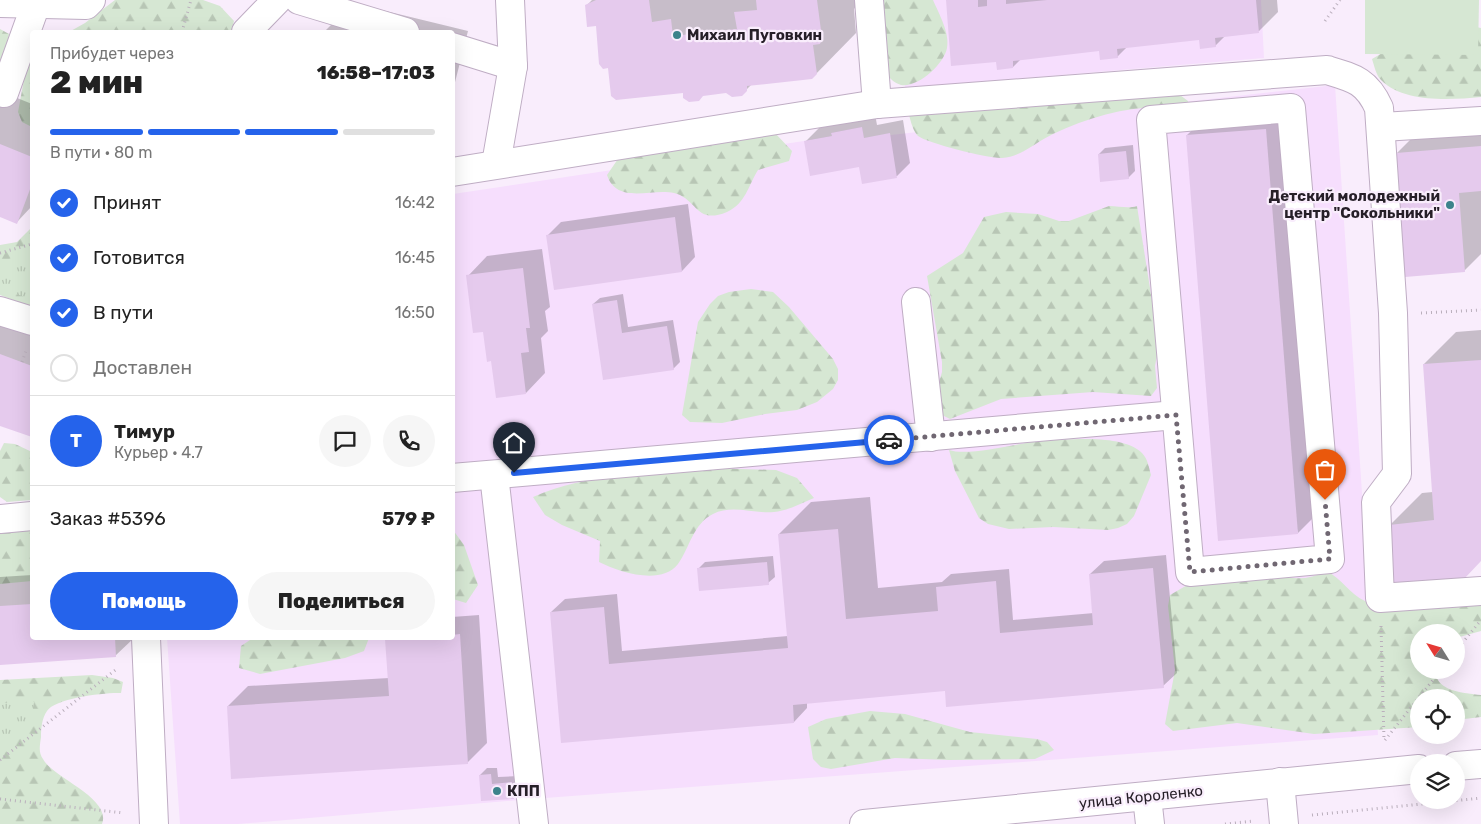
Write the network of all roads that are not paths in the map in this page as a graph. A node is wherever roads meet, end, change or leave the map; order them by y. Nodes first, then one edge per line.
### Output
1 (91, 0) edge
2 (277, 0) edge
3 (299, 0) edge
4 (510, 0) edge
5 (869, 0) edge
6 (0, 3) edge
7 (36, 4) junction
8 (248, 30) edge
9 (398, 30) edge
10 (455, 48) edge
11 (513, 66) junction
12 (4, 93) dead end
13 (877, 104) junction
14 (1481, 121) edge
15 (1382, 127) junction
16 (496, 164) junction
17 (455, 171) edge
18 (916, 302) dead end
19 (0, 311) edge
20 (30, 320) edge
21 (1176, 415) junction
22 (931, 436) junction
23 (494, 475) junction
24 (455, 478) edge
25 (30, 516) edge
26 (0, 519) edge
27 (1481, 591) edge
28 (146, 641) edge
29 (1481, 764) edge
30 (1465, 765) edge
31 (1410, 770) edge
32 (1280, 782) junction
33 (1146, 797) junction
34 (153, 820) edge
35 (1283, 821) edge
36 (534, 824) edge
37 (864, 824) edge
38 (1150, 824) edge

1 - 7 street
2 - 8 street
3 - 9 street
4 - 11 street
5 - 13 street
6 - 7 street
7 - 12 street
10 - 11 street
11 - 16 street
13 - 15 street
13 - 16 street
14 - 15 street
15 - 27 street
16 - 17 street
18 - 22 street
19 - 20 street
21 - 21 street
21 - 22 street
22 - 23 street
23 - 24 street
23 - 36 street
25 - 26 street
28 - 34 street
29 - 30 street
31 - 32 street, улица Короленко
32 - 33 street, улица Короленко
32 - 35 street
33 - 37 street, улица Короленко
33 - 38 street

